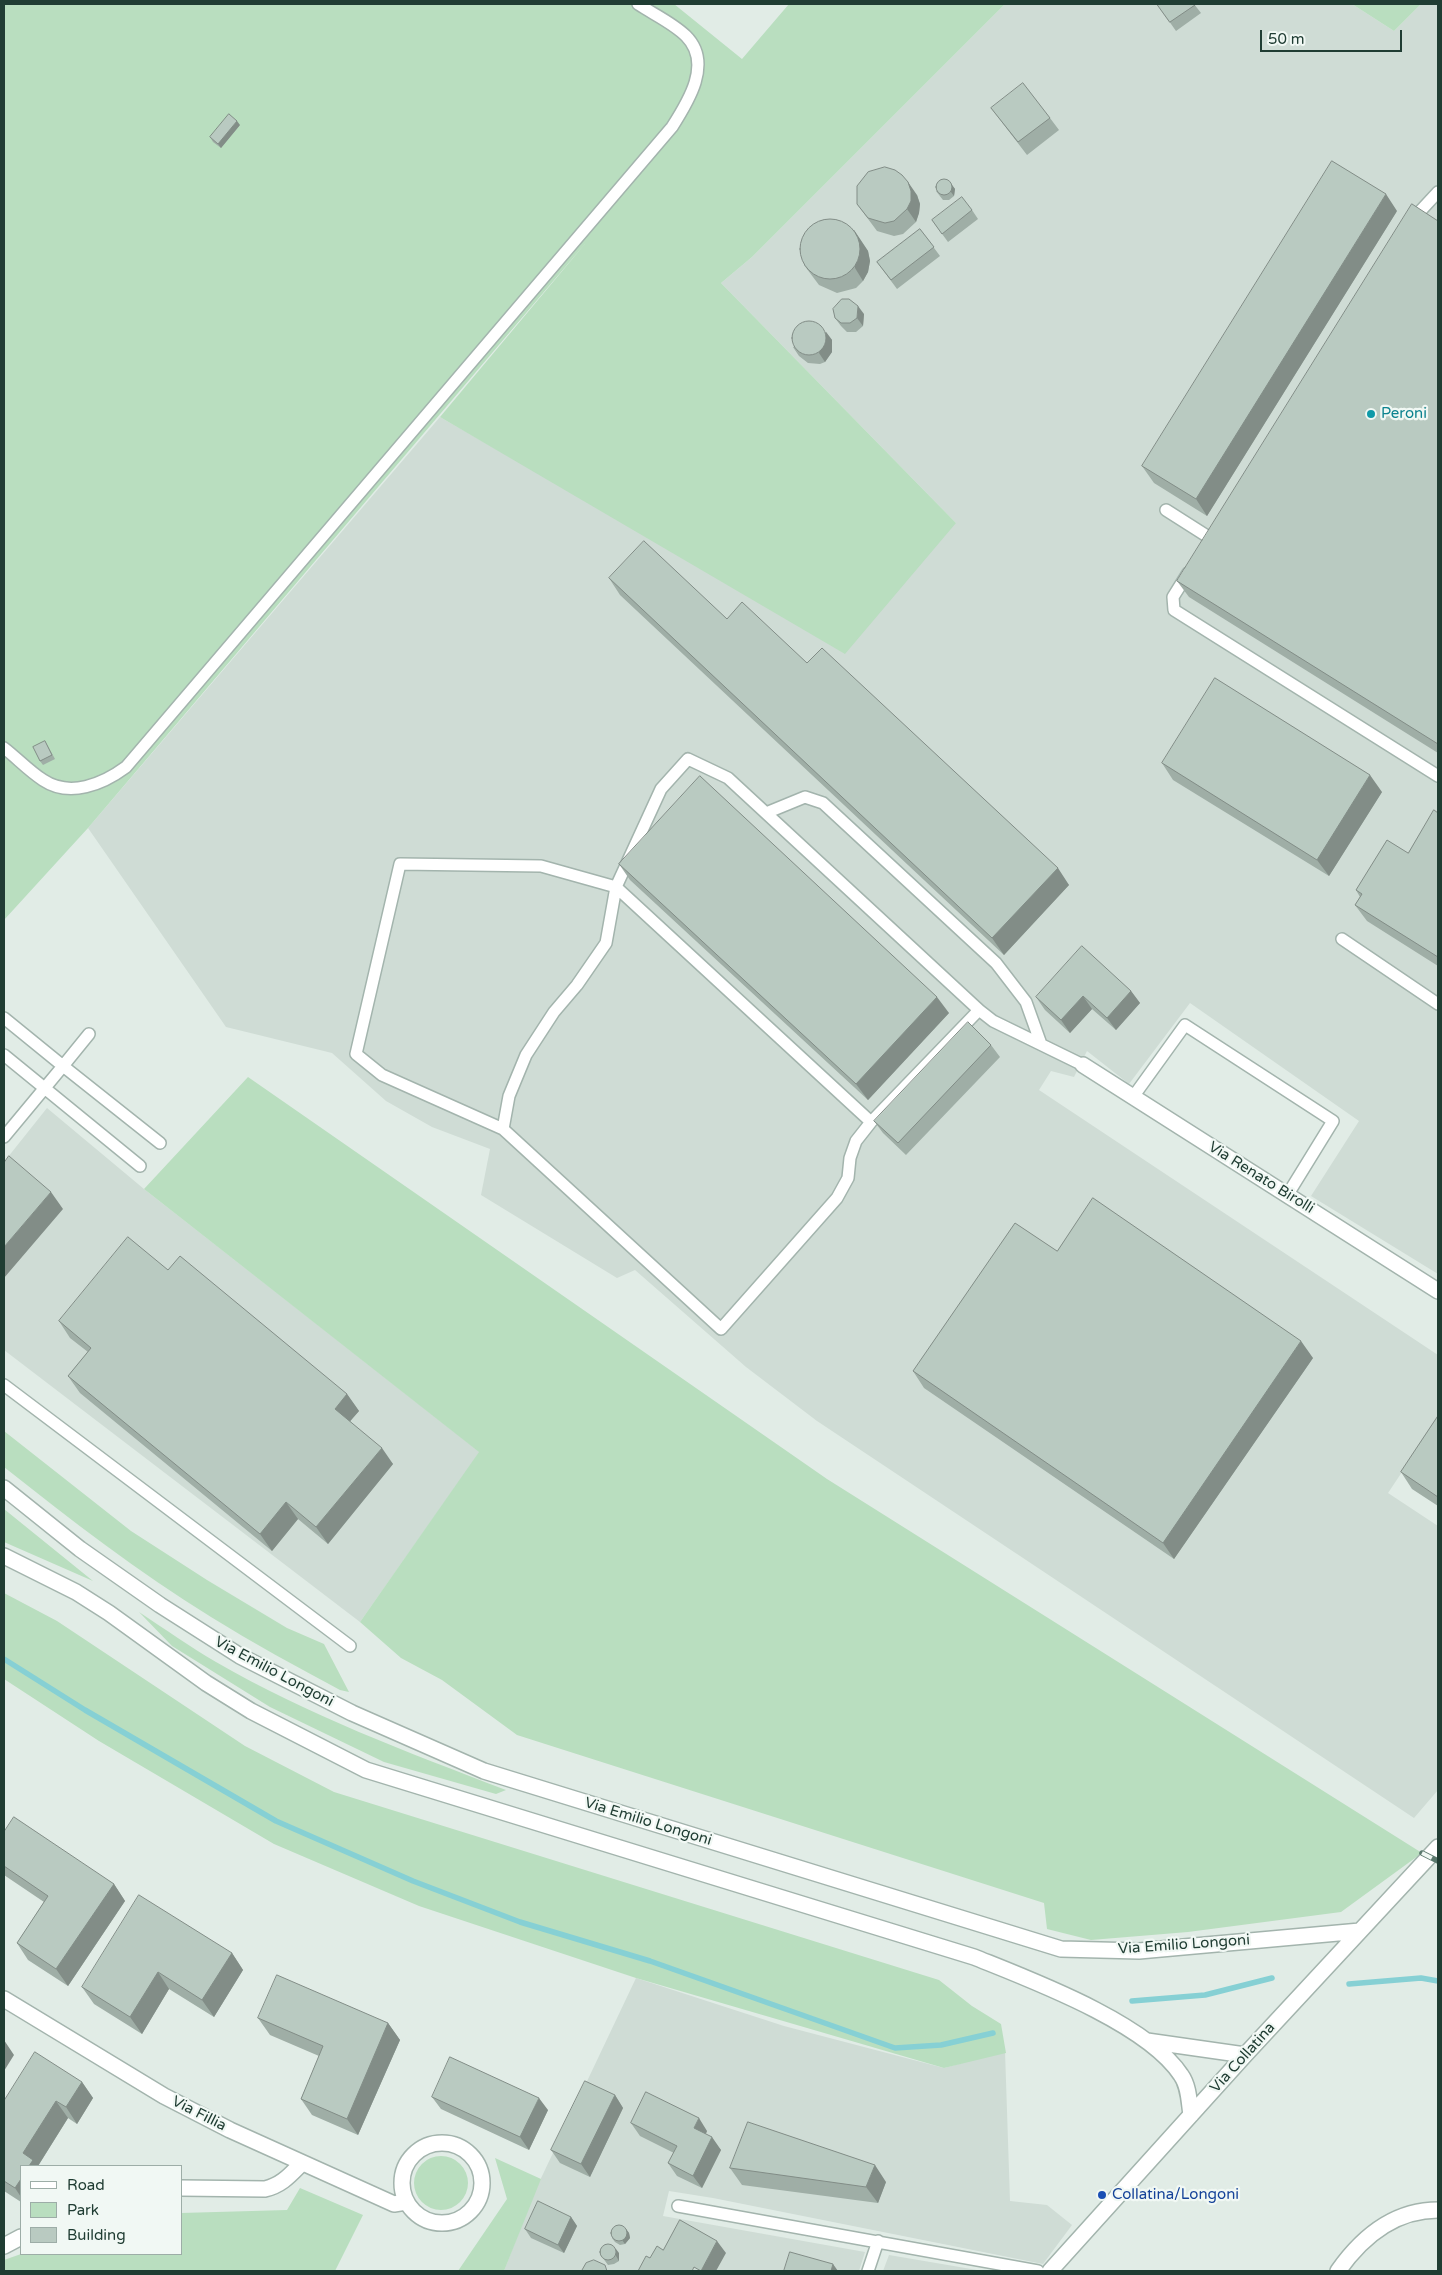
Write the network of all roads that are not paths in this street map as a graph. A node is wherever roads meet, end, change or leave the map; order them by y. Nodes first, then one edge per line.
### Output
1 (638, 4) edge
2 (1438, 192) edge
3 (1406, 227) edge
4 (1166, 510) dead end
5 (1210, 538) edge
6 (1194, 564) edge
7 (4, 748) edge
8 (1438, 776) edge
9 (766, 813) junction
10 (616, 887) junction
11 (1342, 939) dead end
12 (1438, 1004) edge
13 (980, 1010) junction
14 (4, 1018) edge
15 (89, 1034) dead end
16 (1041, 1044) junction
17 (4, 1056) edge
18 (1083, 1065) joint
19 (63, 1066) junction
20 (45, 1088) junction
21 (1133, 1097) junction
22 (871, 1122) junction
23 (503, 1128) junction
24 (4, 1137) edge
25 (160, 1142) dead end
26 (140, 1166) dead end
27 (1288, 1194) junction
28 (1438, 1291) edge
29 (4, 1385) edge
30 (4, 1488) edge
31 (4, 1556) edge
32 (350, 1646) dead end
33 (1438, 1847) edge
34 (1360, 1931) junction
35 (4, 1999) edge
36 (1147, 2041) junction
37 (1245, 2055) junction
38 (1191, 2115) junction
39 (302, 2162) junction
40 (182, 2188) edge
41 (406, 2202) junction
42 (678, 2206) dead end
43 (1438, 2210) edge
44 (20, 2238) edge
45 (878, 2241) junction
46 (4, 2246) edge
47 (868, 2271) edge
48 (1038, 2271) edge
49 (1050, 2271) edge
50 (1338, 2271) edge

1 - 7 lane
2 - 3 lane
4 - 5 lane
6 - 8 lane
9 - 10 lane
9 - 13 lane
9 - 16 lane
10 - 22 lane
10 - 23 lane
10 - 23 lane
11 - 12 lane
13 - 16 lane
13 - 22 lane
14 - 19 lane
15 - 19 lane
16 - 18 lane
17 - 20 lane
18 - 21 street, Via Renato Birolli
19 - 20 lane
19 - 25 lane
20 - 24 lane
20 - 26 lane
21 - 27 street, Via Renato Birolli
21 - 27 lane
22 - 23 lane
27 - 28 street, Via Renato Birolli
29 - 32 lane
30 - 34 street, Via Emilio Longoni
31 - 36 street
33 - 34 street, Via Collatina
34 - 37 street, Via Collatina
35 - 39 street, Via Fillia
36 - 37 street
36 - 38 street
37 - 38 street, Via Collatina
38 - 49 street, Via Collatina
39 - 40 street
39 - 41 street, Via Fillia
41 - 41 street
42 - 45 lane
43 - 50 street
44 - 46 street
45 - 47 lane
45 - 48 lane

